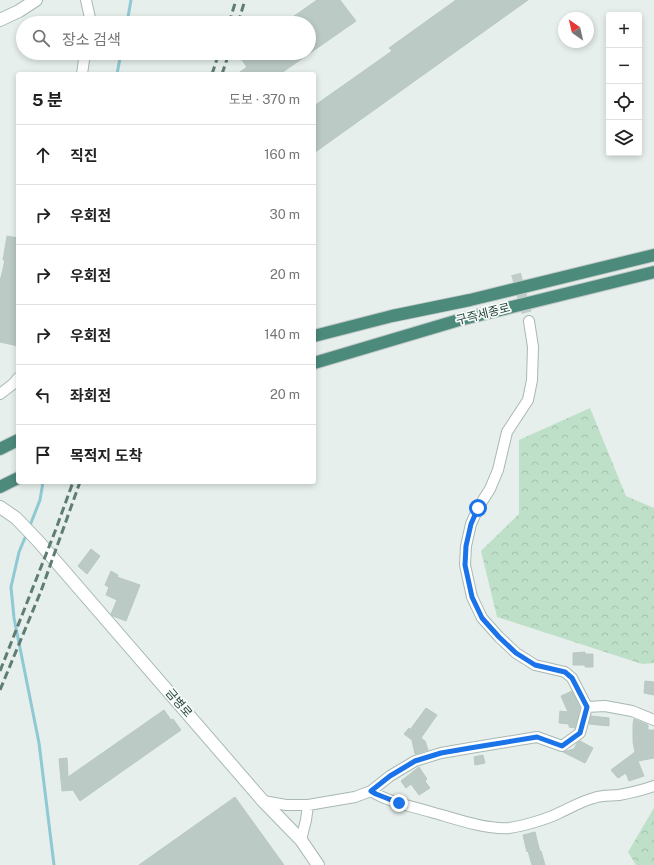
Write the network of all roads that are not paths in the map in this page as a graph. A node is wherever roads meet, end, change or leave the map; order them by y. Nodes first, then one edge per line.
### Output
1 (27, 0) edge
2 (36, 0) edge
3 (86, 0) edge
4 (0, 12) edge
5 (90, 16) edge
6 (0, 20) edge
7 (84, 60) edge
8 (82, 72) edge
9 (654, 255) edge
10 (654, 272) edge
11 (529, 321) tunnel mouth
12 (316, 335) edge
13 (316, 362) edge
14 (16, 380) edge
15 (0, 394) edge
16 (16, 441) edge
17 (0, 449) edge
18 (16, 479) edge
19 (0, 487) edge
20 (0, 506) edge
21 (587, 707) junction
22 (654, 720) edge
23 (654, 786) edge
24 (371, 791) junction
25 (263, 801) junction
26 (308, 805) junction
27 (301, 840) junction
28 (318, 865) edge

1 - 4 street
2 - 6 street
3 - 5 street
7 - 8 street
9 - 12 highway, 구즉세종로
10 - 13 highway, 구즉세종로
11 - 21 street
14 - 15 street
16 - 17 highway
18 - 19 highway
20 - 25 street, 금병로
21 - 22 street
21 - 24 street
23 - 24 street
24 - 26 street
25 - 26 street
25 - 27 street, 금병로
26 - 27 street
27 - 28 street, 금병로

